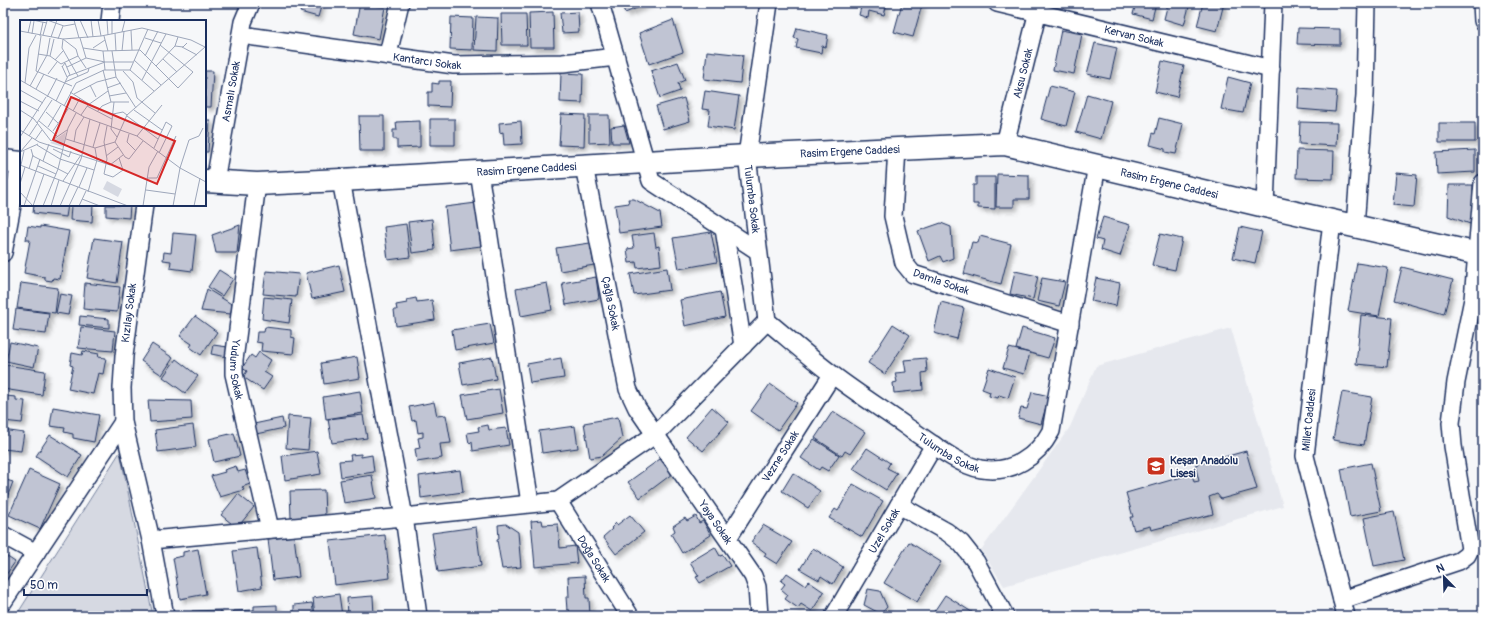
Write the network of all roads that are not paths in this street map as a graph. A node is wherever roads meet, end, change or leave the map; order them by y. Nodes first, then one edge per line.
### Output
1 (112, 3) edge
2 (251, 3) edge
3 (400, 3) edge
4 (600, 3) edge
5 (769, 3) edge
6 (997, 3) edge
7 (1273, 3) edge
8 (1367, 3) edge
9 (1482, 3) edge
10 (1039, 8) edge
11 (110, 20) edge
12 (1483, 21) edge
13 (241, 35) junction
14 (388, 54) junction
15 (616, 57) junction
16 (1271, 69) junction
17 (1005, 144) junction
18 (897, 148) junction
19 (747, 156) junction
20 (15, 162) edge
21 (645, 162) junction
22 (1097, 165) junction
23 (584, 166) junction
24 (479, 172) junction
25 (341, 180) junction
26 (210, 181) edge
27 (1483, 183) edge
28 (257, 184) junction
29 (144, 206) edge
30 (1265, 206) junction
31 (1332, 221) junction
32 (1356, 226) junction
33 (724, 229) junction
34 (758, 251) junction
35 (3, 253) edge
36 (1480, 254) edge
37 (767, 321) junction
38 (1070, 324) junction
39 (742, 346) junction
40 (832, 375) junction
41 (123, 422) junction
42 (656, 434) junction
43 (934, 445) junction
44 (558, 501) junction
45 (530, 503) junction
46 (899, 504) junction
47 (404, 517) junction
48 (270, 529) junction
49 (3, 535) edge
50 (728, 538) junction
51 (151, 540) junction
52 (36, 554) junction
53 (3, 602) edge
54 (1344, 608) edge
55 (164, 616) edge
56 (418, 616) edge
57 (630, 616) edge
58 (759, 616) edge
59 (834, 616) edge
60 (1004, 616) edge

1 - 11 street
2 - 13 street, Asmalı Sokak
3 - 14 street
4 - 15 street
5 - 19 street, Tulumba Sokak
6 - 10 street, Kervan Sokak
7 - 16 street
8 - 32 street
9 - 12 street
10 - 16 street, Kervan Sokak
10 - 17 street, Aksu Sokak
13 - 14 street, Kantarcı Sokak
13 - 26 street, Asmalı Sokak
14 - 15 street, Kantarcı Sokak
15 - 21 street
16 - 30 street
17 - 18 main road, Rasim Ergene Caddesi
17 - 22 main road, Rasim Ergene Caddesi
18 - 19 main road, Rasim Ergene Caddesi
18 - 38 street, Damla Sokak
19 - 21 main road, Rasim Ergene Caddesi
19 - 34 street, Tulumba Sokak
20 - 35 street
21 - 23 main road, Rasim Ergene Caddesi
21 - 33 street
22 - 30 main road, Rasim Ergene Caddesi
22 - 38 street, Tulumba Sokak
23 - 24 main road, Rasim Ergene Caddesi
23 - 42 street, Çağla Sokak
24 - 25 main road, Rasim Ergene Caddesi
24 - 45 street
25 - 28 main road, Rasim Ergene Caddesi
25 - 47 street
26 - 28 main road, Rasim Ergene Caddesi
27 - 36 street
28 - 48 street, Yudum Sokak
29 - 41 street, Kızılay Sokak
30 - 31 main road, Rasim Ergene Caddesi
31 - 32 main road, Rasim Ergene Caddesi
31 - 54 street, Millet Caddesi
32 - 36 main road, Rasim Ergene Caddesi
33 - 34 street
33 - 39 street
34 - 37 street, Tulumba Sokak
36 - 54 street
37 - 39 street
37 - 40 street, Tulumba Sokak
38 - 43 street, Tulumba Sokak
39 - 42 street
40 - 43 street, Tulumba Sokak
40 - 50 street, Vezne Sokak
41 - 51 street, Kızılay Sokak
41 - 52 street
42 - 44 street
42 - 50 street, Yaya Sokak
43 - 46 street, Uzel Sokak
44 - 45 street
44 - 57 street, Doğa Sokak
45 - 47 street
46 - 59 street, Uzel Sokak
46 - 60 street
47 - 48 street
47 - 56 street
48 - 51 street
49 - 52 street
50 - 58 street, Yaya Sokak
51 - 55 street, Kızılay Sokak
52 - 53 street

